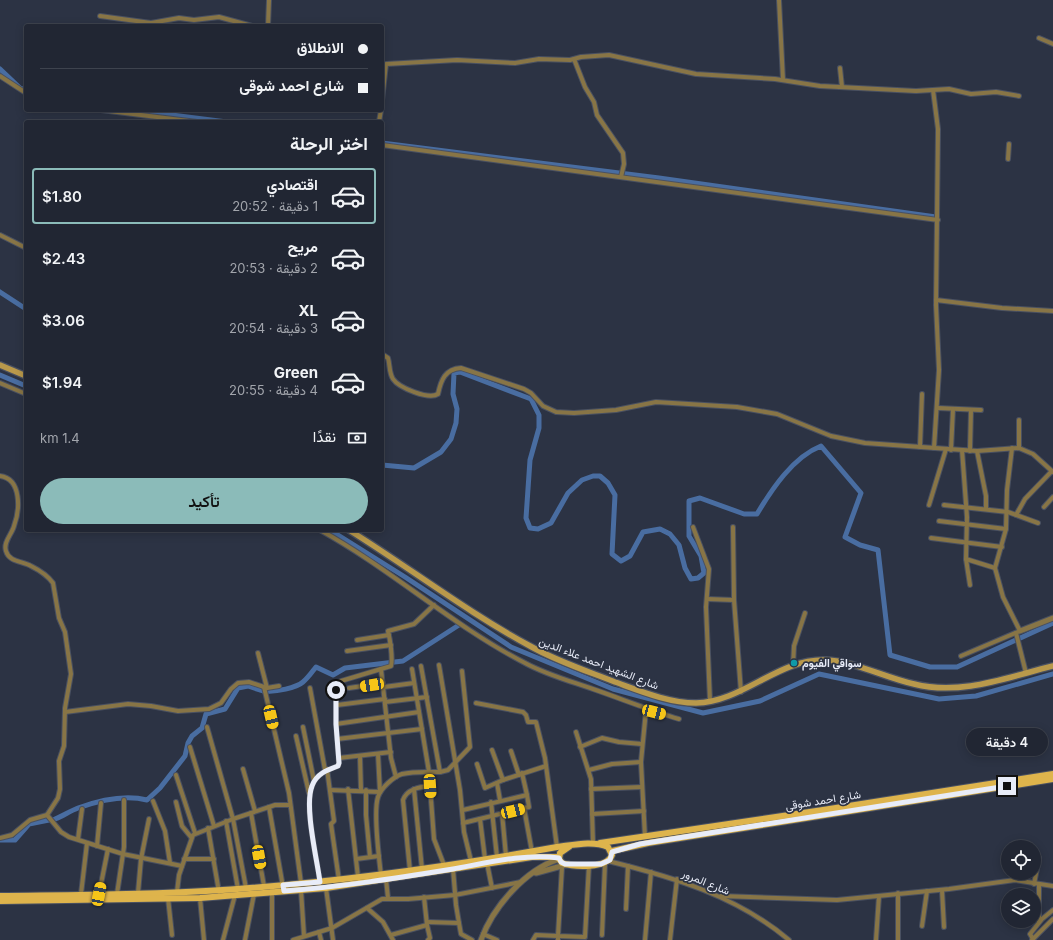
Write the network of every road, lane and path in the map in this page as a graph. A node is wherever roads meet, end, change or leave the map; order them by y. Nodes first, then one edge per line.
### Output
1 (269, 0) edge
2 (779, 0) edge
3 (100, 16) dead end
4 (245, 24) edge
5 (268, 24) edge
6 (1039, 38) dead end
7 (1053, 44) edge
8 (574, 59) junction
9 (384, 64) edge
10 (840, 68) dead end
11 (0, 76) edge
12 (783, 80) junction
13 (842, 87) junction
14 (933, 90) junction
15 (24, 92) edge
16 (1019, 96) dead end
17 (117, 112) edge
18 (181, 120) edge
19 (1009, 144) dead end
20 (384, 145) edge
21 (1008, 159) dead end
22 (621, 176) junction
23 (938, 220) junction
24 (0, 235) edge
25 (24, 247) edge
26 (936, 300) junction
27 (1053, 311) edge
28 (384, 355) edge
29 (0, 365) edge
30 (24, 375) edge
31 (0, 383) edge
32 (24, 393) edge
33 (922, 394) dead end
34 (938, 408) junction
35 (952, 409) junction
36 (971, 410) junction
37 (981, 410) dead end
38 (1019, 420) dead end
39 (920, 447) junction
40 (934, 448) junction
41 (1012, 448) junction
42 (1019, 448) junction
43 (946, 449) junction
44 (952, 450) junction
45 (962, 450) junction
46 (970, 451) junction
47 (977, 451) junction
48 (1052, 472) edge
49 (0, 476) edge
50 (1053, 497) edge
51 (929, 505) dead end
52 (944, 506) dead end
53 (966, 507) junction
54 (1044, 507) dead end
55 (986, 509) junction
56 (1008, 512) junction
57 (1016, 515) junction
58 (939, 522) dead end
59 (1038, 523) dead end
60 (966, 524) junction
61 (693, 527) dead end
62 (733, 528) dead end
63 (1006, 529) junction
64 (323, 532) edge
65 (352, 532) edge
66 (931, 538) dead end
67 (966, 542) junction
68 (1002, 547) junction
69 (966, 559) junction
70 (995, 568) junction
71 (970, 585) dead end
72 (707, 599) junction
73 (734, 600) junction
74 (434, 605) junction
75 (805, 613) dead end
76 (1053, 618) edge
77 (1018, 633) junction
78 (389, 635) junction
79 (357, 640) dead end
80 (391, 645) junction
81 (347, 651) dead end
82 (258, 653) dead end
83 (961, 656) dead end
84 (439, 665) dead end
85 (421, 666) dead end
86 (793, 666) junction
87 (1053, 666) edge
88 (381, 669) junction
89 (412, 669) dead end
90 (462, 671) dead end
91 (1026, 673) junction
92 (414, 683) junction
93 (383, 685) junction
94 (279, 686) dead end
95 (266, 688) junction
96 (310, 688) dead end
97 (349, 688) dead end
98 (741, 692) junction
99 (427, 697) junction
100 (417, 698) junction
101 (385, 700) junction
102 (710, 701) junction
103 (476, 703) dead end
104 (337, 705) junction
105 (646, 710) junction
106 (65, 712) junction
107 (419, 712) junction
108 (387, 717) junction
109 (679, 719) dead end
110 (336, 724) junction
111 (208, 727) dead end
112 (303, 727) dead end
113 (422, 729) junction
114 (576, 732) dead end
115 (389, 733) junction
116 (296, 736) dead end
117 (337, 739) junction
118 (642, 744) junction
119 (190, 747) dead end
120 (580, 747) junction
121 (492, 750) dead end
122 (511, 751) dead end
123 (391, 752) junction
124 (378, 754) junction
125 (360, 756) junction
126 (339, 758) junction
127 (641, 762) junction
128 (455, 763) junction
129 (477, 764) dead end
130 (546, 766) junction
131 (243, 769) dead end
132 (326, 769) junction
133 (589, 770) junction
134 (429, 772) junction
135 (440, 772) junction
136 (521, 774) junction
137 (1053, 774) edge
138 (176, 775) dead end
139 (396, 777) junction
140 (1053, 778) edge
141 (503, 780) junction
142 (314, 781) junction
143 (497, 783) junction
144 (642, 787) junction
145 (348, 789) junction
146 (414, 789) junction
147 (591, 789) junction
148 (330, 790) junction
149 (363, 790) junction
150 (380, 792) junction
151 (309, 795) junction
152 (527, 795) junction
153 (124, 800) dead end
154 (500, 800) junction
155 (153, 801) dead end
156 (176, 802) dead end
157 (491, 802) junction
158 (101, 803) dead end
159 (290, 804) junction
160 (269, 807) junction
161 (524, 808) junction
162 (82, 809) dead end
163 (462, 810) junction
164 (644, 811) junction
165 (253, 812) junction
166 (502, 813) junction
167 (592, 814) junction
168 (47, 815) junction
169 (493, 815) junction
170 (149, 819) dead end
171 (233, 819) junction
172 (480, 819) junction
173 (226, 821) junction
174 (463, 823) junction
175 (214, 826) junction
176 (208, 828) junction
177 (193, 835) junction
178 (0, 837) edge
179 (645, 837) junction
180 (78, 840) junction
181 (87, 843) junction
182 (594, 843) junction
183 (97, 846) junction
184 (570, 846) junction
185 (557, 847) junction
186 (108, 849) junction
187 (532, 852) junction
188 (612, 852) junction
189 (123, 854) junction
190 (379, 856) junction
191 (506, 856) junction
192 (370, 857) junction
193 (497, 857) junction
194 (559, 858) junction
195 (141, 859) junction
196 (214, 859) junction
197 (356, 859) junction
198 (184, 860) junction
199 (471, 861) junction
200 (486, 861) junction
201 (606, 862) junction
202 (170, 863) junction
203 (569, 864) junction
204 (589, 865) junction
205 (182, 866) junction
206 (444, 866) junction
207 (628, 866) junction
208 (562, 867) junction
209 (422, 869) junction
210 (454, 869) junction
211 (651, 872) junction
212 (406, 873) junction
213 (535, 873) junction
214 (358, 877) junction
215 (384, 877) junction
216 (339, 880) junction
217 (677, 880) junction
218 (1037, 880) edge
219 (320, 882) junction
220 (523, 882) junction
221 (1036, 885) junction
222 (264, 886) junction
223 (1053, 886) edge
224 (301, 887) junction
225 (246, 888) junction
226 (284, 888) junction
227 (326, 888) junction
228 (492, 888) junction
229 (1036, 888) edge
230 (238, 889) junction
231 (272, 889) junction
232 (942, 890) junction
233 (927, 891) junction
234 (177, 892) junction
235 (138, 893) junction
236 (220, 893) junction
237 (898, 893) junction
238 (81, 894) junction
239 (99, 894) junction
240 (117, 894) junction
241 (254, 894) junction
242 (235, 895) junction
243 (455, 895) junction
244 (0, 896) edge
245 (721, 896) junction
246 (879, 896) junction
247 (424, 897) junction
248 (168, 898) junction
249 (200, 898) junction
250 (388, 898) junction
251 (0, 901) edge
252 (367, 908) junction
253 (626, 909) dead end
254 (1052, 911) edge
255 (1053, 918) edge
256 (1041, 920) edge
257 (459, 923) junction
258 (427, 924) junction
259 (922, 926) dead end
260 (944, 927) dead end
261 (332, 928) junction
262 (1034, 928) edge
263 (319, 932) junction
264 (172, 935) dead end
265 (602, 935) dead end
266 (304, 936) junction
267 (482, 937) edge
268 (391, 938) edge
269 (535, 938) edge
270 (558, 938) edge
271 (1032, 939) edge
272 (204, 940) edge
273 (223, 940) edge
274 (245, 940) edge
275 (272, 940) edge
276 (293, 940) edge
277 (321, 940) edge
278 (333, 940) edge
279 (428, 940) edge
280 (472, 940) edge
281 (497, 940) edge
282 (645, 940) edge
283 (670, 940) edge
284 (789, 940) edge
285 (876, 940) edge
286 (898, 940) edge

1 - 5 street
2 - 12 street
3 - 4 street
6 - 7 street
8 - 9 street
8 - 12 street
8 - 22 street
10 - 13 street
11 - 15 street
12 - 13 street
13 - 14 street
14 - 16 street
14 - 23 street
17 - 18 street
19 - 21 street
20 - 22 street
22 - 23 street
23 - 26 street
24 - 25 street
26 - 27 street
26 - 34 street
28 - 39 street
29 - 30 main road
31 - 32 street
33 - 39 street
34 - 35 street
34 - 40 street
35 - 36 street
35 - 44 street
36 - 37 street
36 - 46 street
38 - 42 street
39 - 40 street
40 - 43 street
41 - 42 street
41 - 47 street
41 - 56 street
42 - 48 street
43 - 44 street
43 - 51 street
44 - 45 street
45 - 46 street
45 - 53 street
46 - 47 street
47 - 55 street
48 - 57 street
49 - 106 street
50 - 54 street
52 - 53 street
53 - 55 street
53 - 60 street
55 - 56 street
56 - 57 street
56 - 63 street
57 - 59 street
58 - 60 street
60 - 63 street
60 - 67 street
61 - 72 street
62 - 73 street
63 - 68 street
64 - 74 street
65 - 102 main road, شارع الشهيد احمد علاء الدين
66 - 67 street
67 - 68 street
67 - 69 street
68 - 70 street
69 - 70 street
69 - 71 street
70 - 77 street
72 - 73 street
72 - 102 street
73 - 98 street
74 - 78 street
74 - 105 street
75 - 86 street
76 - 77 street
77 - 83 street
77 - 91 street
78 - 79 street
78 - 80 street
80 - 81 street
80 - 88 street
82 - 95 street
84 - 128 street
85 - 99 street
86 - 91 main road, شارع الشهيد احمد علاء الدين
86 - 98 main road, شارع الشهيد احمد علاء الدين
87 - 91 main road, شارع الشهيد احمد علاء الدين
88 - 93 street
88 - 104 street
89 - 92 street
90 - 128 street
92 - 93 street
92 - 100 street
93 - 97 street
93 - 101 street
94 - 95 street
95 - 106 street
95 - 159 street
96 - 132 street
98 - 102 main road, شارع الشهيد احمد علاء الدين
99 - 100 street
99 - 135 street
100 - 101 street
100 - 107 street
101 - 104 street
101 - 108 street
103 - 130 street
104 - 110 street
105 - 109 street
105 - 118 street
106 - 168 street
107 - 108 street
107 - 113 street
108 - 110 street
108 - 115 street
110 - 117 street
111 - 171 street
112 - 142 street
113 - 115 street
113 - 134 street
114 - 120 street
115 - 117 street
115 - 123 street
116 - 151 street
117 - 126 street
118 - 120 street
118 - 127 street
119 - 175 street
120 - 133 street
121 - 141 street
122 - 136 street
123 - 124 street
123 - 139 street
124 - 125 street
124 - 150 street
125 - 126 street
125 - 149 street
126 - 132 street
127 - 133 street
127 - 144 street
128 - 135 street
128 - 163 street
129 - 143 street
130 - 136 street
130 - 185 street
131 - 165 street
132 - 142 street
132 - 148 street
133 - 147 street
134 - 135 street
134 - 139 street
136 - 141 street
136 - 152 street
137 - 179 main road, شارع احمد شوقى
138 - 177 street
139 - 150 street
140 - 188 main road, شارع احمد شوقى
141 - 143 street
142 - 151 street
143 - 154 street
144 - 147 street
144 - 164 street
145 - 148 street
145 - 149 street
145 - 197 street
146 - 206 street
146 - 209 street
146 - 212 street
147 - 167 street
148 - 216 street
149 - 150 street
149 - 192 street
150 - 190 street
151 - 219 street
152 - 154 street
152 - 161 street
153 - 189 street
154 - 157 street
155 - 202 street
156 - 177 street
157 - 163 street
157 - 169 street
158 - 183 street
159 - 160 street
159 - 224 street
160 - 165 street
160 - 226 street
161 - 166 street
161 - 187 street
162 - 180 street
163 - 174 street
164 - 167 street
164 - 179 street
165 - 171 street
165 - 222 street
166 - 169 street
166 - 191 street
167 - 182 street
168 - 178 street
168 - 180 street
169 - 172 street
169 - 193 street
170 - 195 street
171 - 173 street
171 - 225 street
172 - 174 street
172 - 200 street
173 - 175 street
173 - 230 street
174 - 199 street
175 - 176 street
176 - 177 street
176 - 196 street
177 - 198 street
179 - 182 main road, شارع احمد شوقى
180 - 181 street
181 - 183 street
181 - 238 street
182 - 184 main road, شارع احمد شوقى
182 - 188 main road
183 - 186 street
184 - 185 main road, شارع احمد شوقى
184 - 194 main road
185 - 187 main road, شارع احمد شوقى
186 - 189 street
186 - 239 street
187 - 191 main road, شارع احمد شوقى
188 - 201 main road
189 - 195 street
189 - 240 street
190 - 192 street
190 - 215 street
191 - 193 main road, شارع احمد شوقى
192 - 197 street
193 - 200 main road, شارع احمد شوقى
194 - 200 main road
194 - 203 main road
194 - 213 street
195 - 202 street
195 - 235 street
196 - 198 street
196 - 236 street
197 - 214 street
198 - 205 street
199 - 200 main road
199 - 206 main road
200 - 210 main road
200 - 228 street
201 - 204 main road
201 - 207 street, شارع المرور
201 - 265 street
202 - 205 street
203 - 204 main road
203 - 208 street
204 - 270 street
205 - 234 street
206 - 209 main road
207 - 211 street, شارع المرور
207 - 253 street
208 - 213 street
208 - 270 street
209 - 212 main road
210 - 212 main road
210 - 243 street
211 - 217 street, شارع المرور
211 - 282 street
212 - 215 main road
213 - 220 street
214 - 215 main road
214 - 216 main road
215 - 227 main road
215 - 250 street
216 - 219 main road
217 - 245 street, شارع المرور
217 - 283 street
218 - 221 street
219 - 224 main road
220 - 228 street
220 - 267 street
221 - 223 street
221 - 229 street
221 - 232 street
222 - 225 main road
222 - 231 main road
224 - 226 main road
224 - 227 main road
224 - 266 street
225 - 230 main road
226 - 231 main road
227 - 261 street
228 - 243 street
230 - 236 main road
231 - 241 main road
231 - 275 street
232 - 233 street
232 - 260 street
233 - 237 street
233 - 259 street
234 - 235 main road
234 - 236 main road
235 - 240 main road
236 - 242 main road
236 - 249 main road
237 - 246 street
237 - 286 street
238 - 239 main road
238 - 244 main road
239 - 240 main road
241 - 242 main road
241 - 274 street
242 - 273 street
243 - 247 street
243 - 257 street
245 - 246 street
245 - 284 street, شارع المرور
246 - 285 street
247 - 250 street
247 - 258 street
248 - 249 main road
248 - 251 main road
248 - 264 street
249 - 272 street
250 - 252 street
252 - 261 street
252 - 268 street
254 - 255 street
254 - 256 street
255 - 271 street
257 - 258 street
257 - 280 street
258 - 268 street
258 - 279 street
261 - 263 street
261 - 278 street
262 - 271 street
263 - 266 street
263 - 277 street
266 - 276 street
267 - 281 street
269 - 270 street

